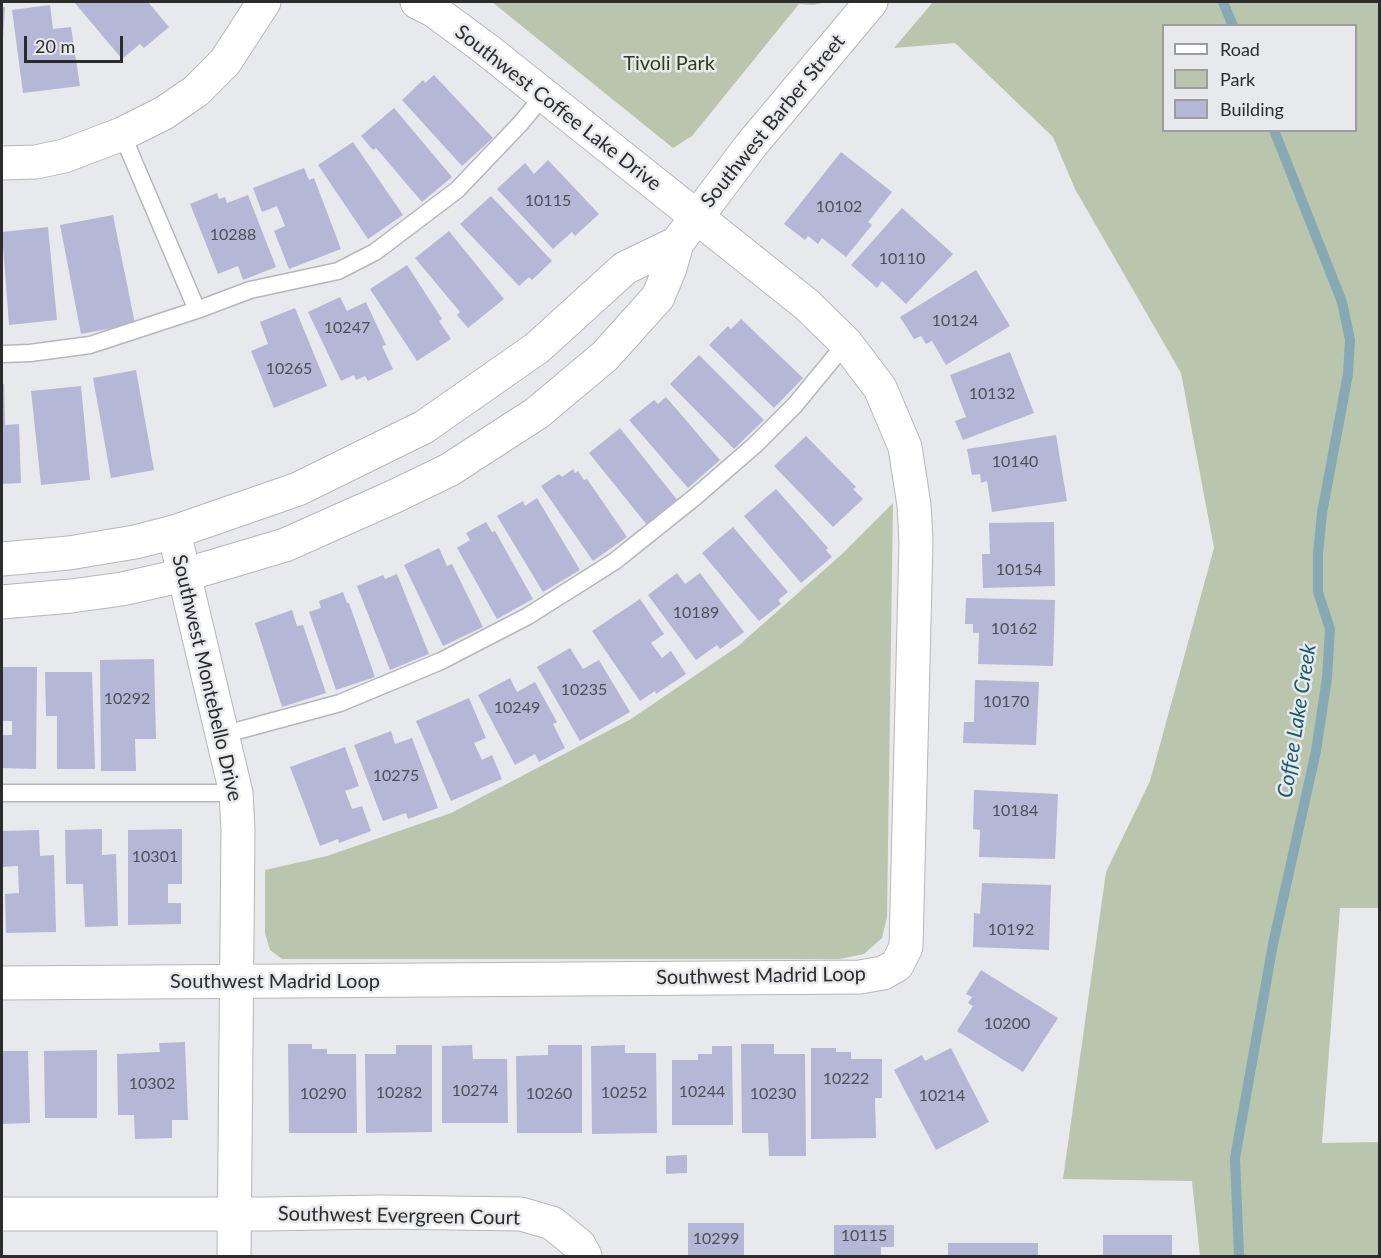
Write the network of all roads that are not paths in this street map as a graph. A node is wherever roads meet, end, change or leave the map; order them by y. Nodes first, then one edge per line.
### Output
1 (264, 2) edge
2 (417, 2) edge
3 (861, 13) edge
4 (544, 95) junction
5 (122, 134) junction
6 (2, 163) edge
7 (687, 230) junction
8 (197, 310) junction
9 (846, 343) junction
10 (2, 354) edge
11 (174, 532) junction
12 (2, 559) edge
13 (184, 575) junction
14 (2, 602) edge
15 (222, 735) junction
16 (2, 793) edge
17 (236, 793) junction
18 (2, 983) edge
19 (237, 983) junction
20 (2, 1214) edge
21 (234, 1214) junction
22 (234, 1257) edge
23 (585, 1257) edge

1 - 5 street
2 - 4 street, Southwest Coffee Lake Drive
3 - 7 street, Southwest Barber Street
4 - 7 street, Southwest Coffee Lake Drive
4 - 8 lane
5 - 6 street
5 - 8 lane
7 - 9 street, Southwest Madrid Loop
7 - 11 street, Southwest Barber Street
7 - 13 street, Southwest Barber Street
8 - 10 lane
9 - 15 lane
9 - 19 street, Southwest Madrid Loop
11 - 12 street, Southwest Barber Street
11 - 13 street, Southwest Montebello Drive
13 - 14 street, Southwest Barber Street
13 - 15 street, Southwest Montebello Drive
15 - 17 street, Southwest Montebello Drive
16 - 17 lane
17 - 19 street, Southwest Montebello Drive
18 - 19 street, Southwest Madrid Loop
19 - 21 street, Southwest Montebello Drive
20 - 21 street, Southwest Evergreen Court
21 - 22 street, Southwest Montebello Drive
21 - 23 street, Southwest Evergreen Court

